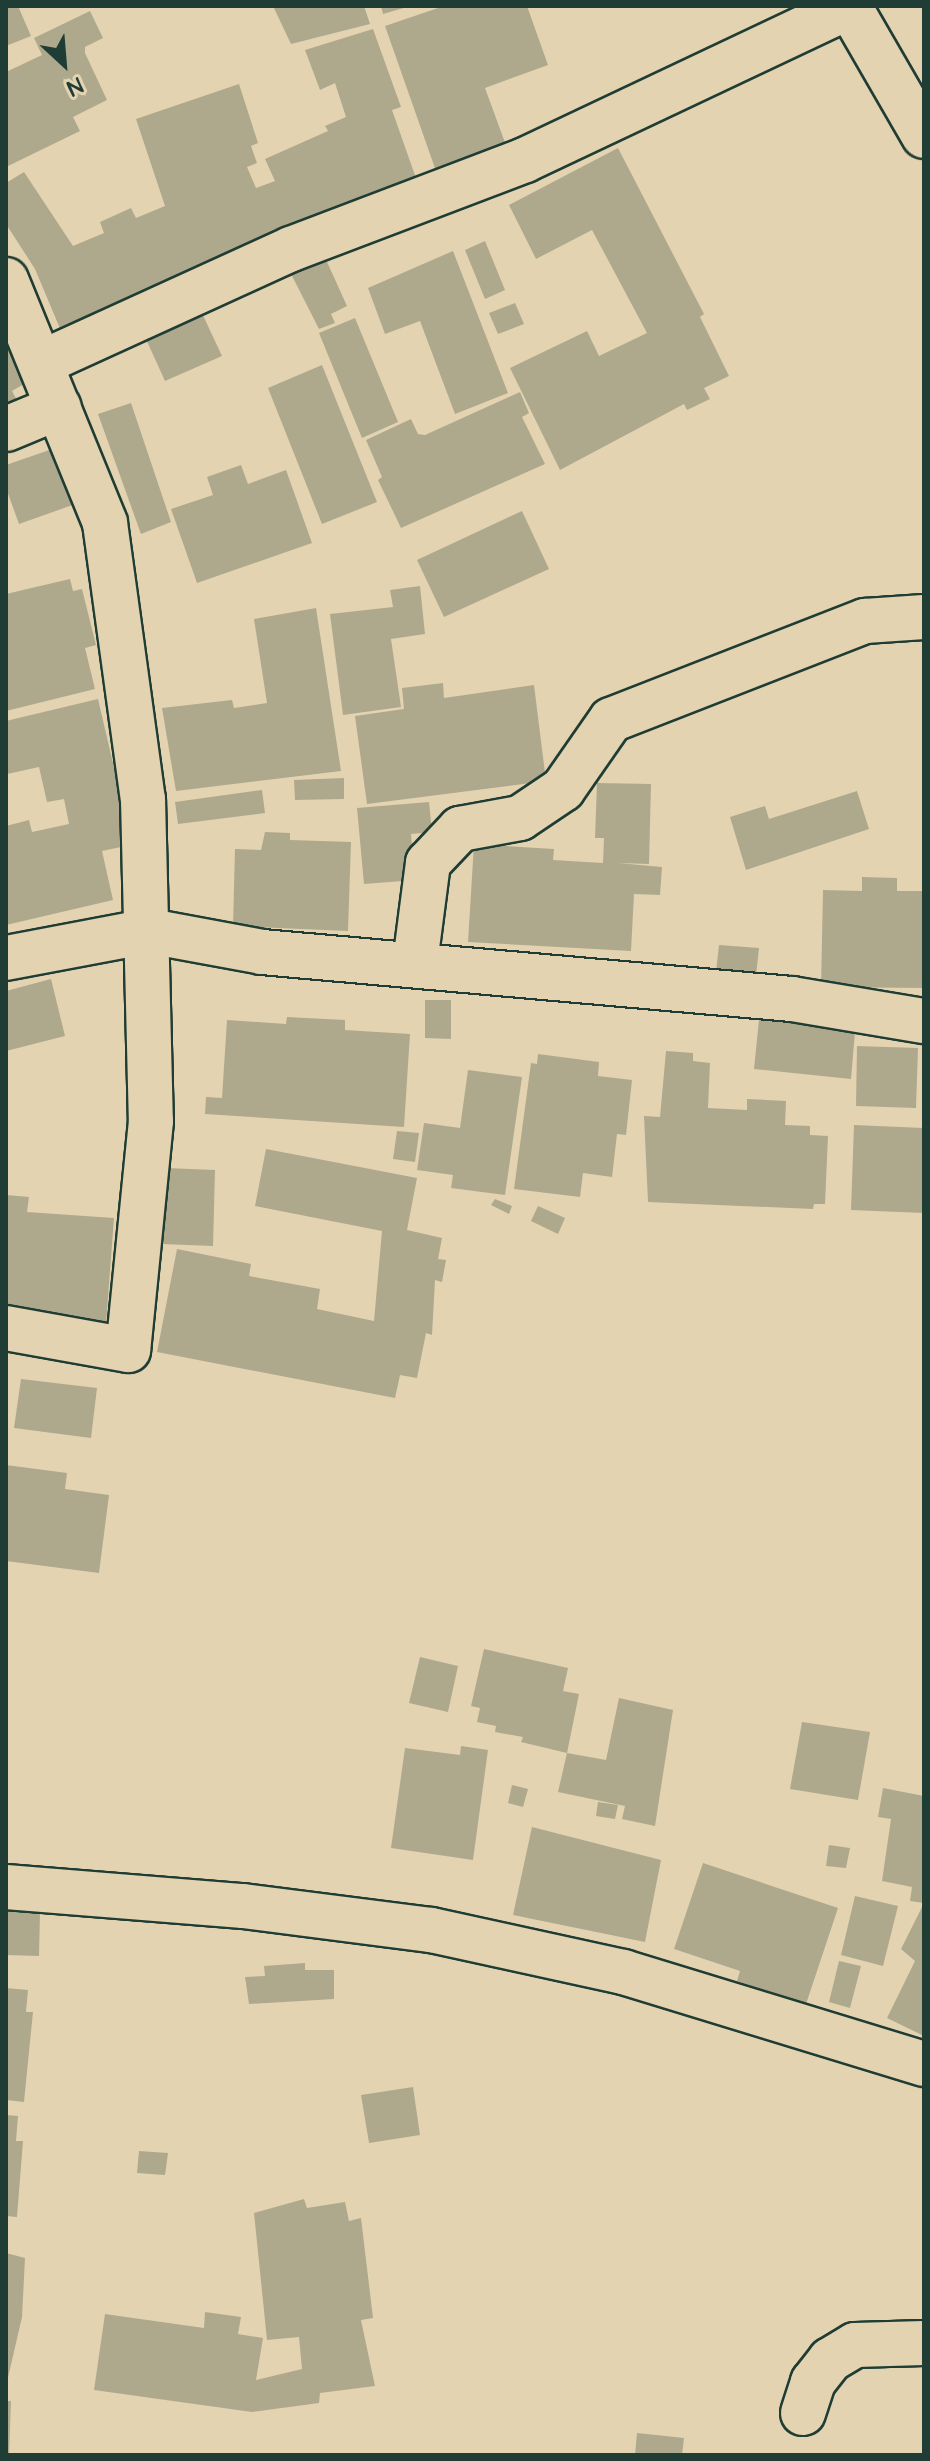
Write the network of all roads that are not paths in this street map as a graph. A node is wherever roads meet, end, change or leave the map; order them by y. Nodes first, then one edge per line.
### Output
1 (849, 6) edge
2 (924, 136) edge
3 (6, 280) edge
4 (41, 363) junction
5 (59, 407) junction
6 (6, 429) edge
7 (924, 617) edge
8 (149, 931) junction
9 (6, 958) edge
10 (415, 963) junction
11 (924, 1021) edge
12 (6, 1328) edge
13 (6, 1887) edge
14 (924, 2064) edge
15 (924, 2343) edge
16 (803, 2413) dead end

1 - 2 street
1 - 4 street
3 - 4 street
4 - 5 street
5 - 6 street
5 - 8 street
7 - 10 street
8 - 9 street
8 - 10 street
8 - 12 street
10 - 11 street
13 - 14 street
15 - 16 street

